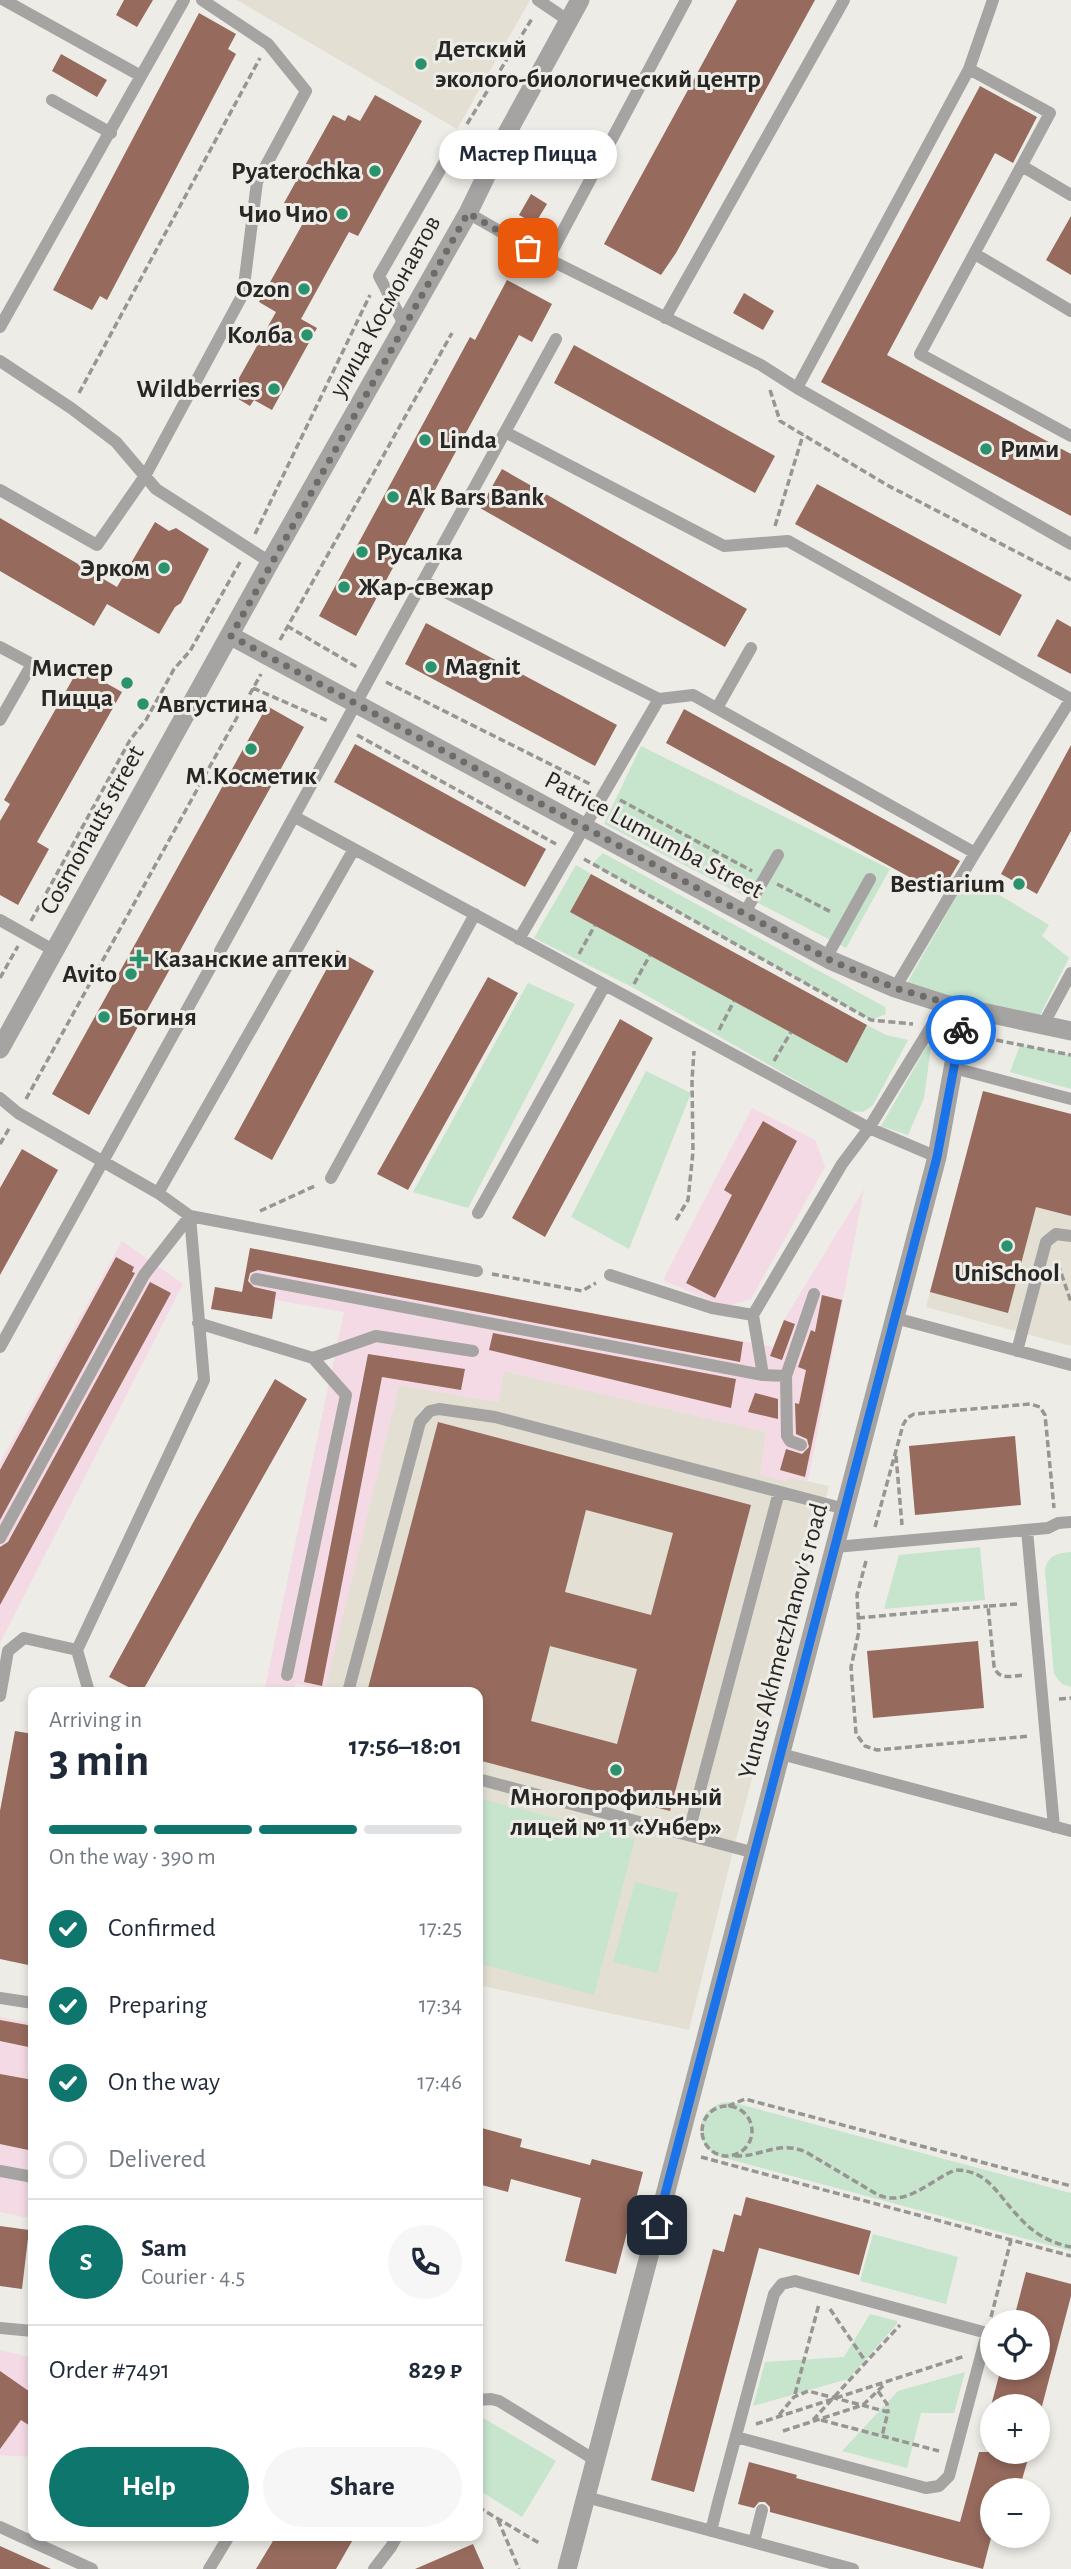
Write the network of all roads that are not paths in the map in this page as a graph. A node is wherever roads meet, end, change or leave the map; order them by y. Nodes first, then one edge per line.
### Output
1 (4, 0) edge
2 (184, 0) edge
3 (202, 0) edge
4 (538, 0) edge
5 (580, 0) edge
6 (686, 0) edge
7 (844, 0) edge
8 (993, 0) edge
9 (569, 21) junction
10 (969, 69) junction
11 (141, 76) junction
12 (52, 100) dead end
13 (111, 133) junction
14 (506, 135) junction
15 (1022, 166) junction
16 (1071, 195) edge
17 (468, 213) junction
18 (975, 254) junction
19 (548, 259) junction
20 (1071, 312) edge
21 (666, 318) junction
22 (405, 326) junction
23 (0, 327) edge
24 (556, 340) dead end
25 (0, 361) edge
26 (797, 388) junction
27 (505, 432) junction
28 (1071, 436) edge
29 (145, 476) junction
30 (0, 490) edge
31 (1071, 544) edge
32 (271, 562) junction
33 (423, 581) junction
34 (231, 636) junction
35 (0, 647) edge
36 (751, 648) dead end
37 (659, 699) junction
38 (356, 703) junction
39 (717, 708) junction
40 (0, 720) edge
41 (295, 817) junction
42 (584, 828) junction
43 (354, 849) junction
44 (975, 853) junction
45 (778, 855) dead end
46 (870, 879) dead end
47 (475, 914) junction
48 (744, 914) junction
49 (0, 920) edge
50 (520, 939) junction
51 (55, 951) junction
52 (826, 958) junction
53 (1071, 973) edge
54 (605, 985) junction
55 (895, 988) junction
56 (945, 1004) junction
57 (964, 1008) junction
58 (1043, 1025) junction
59 (1071, 1031) edge
60 (0, 1049) edge
61 (954, 1068) junction
62 (0, 1098) edge
63 (1071, 1099) edge
64 (869, 1128) junction
65 (937, 1157) junction
66 (102, 1162) junction
67 (331, 1178) road end
68 (158, 1193) junction
69 (478, 1213) dead end
70 (190, 1216) junction
71 (1071, 1236) edge
72 (477, 1271) road end
73 (610, 1275) road end
74 (256, 1279) dead end
75 (814, 1294) dead end
76 (753, 1315) junction
77 (895, 1318) junction
78 (198, 1322) junction
79 (0, 1347) edge
80 (473, 1351) dead end
81 (1017, 1351) junction
82 (313, 1358) junction
83 (1071, 1365) edge
84 (763, 1375) junction
85 (786, 1376) junction
86 (801, 1445) dead end
87 (779, 1492) junction
88 (845, 1509) junction
89 (1071, 1522) edge
90 (1027, 1530) junction
91 (0, 1538) edge
92 (835, 1547) junction
93 (77, 1650) junction
94 (287, 1675) dead end
95 (88, 1687) edge
96 (349, 1687) edge
97 (0, 1696) edge
98 (781, 1754) junction
99 (483, 1780) edge
100 (1054, 1827) junction
101 (1071, 1831) edge
102 (688, 1835) junction
103 (755, 1853) junction
104 (0, 1997) edge
105 (28, 2002) edge
106 (0, 2171) edge
107 (28, 2176) edge
108 (0, 2328) edge
109 (28, 2331) edge
110 (483, 2400) edge
111 (737, 2433) junction
112 (596, 2460) junction
113 (586, 2497) junction
114 (762, 2510) dead end
115 (0, 2527) edge
116 (711, 2531) junction
117 (28, 2540) edge
118 (31, 2541) edge
119 (226, 2541) edge
120 (394, 2541) edge
121 (754, 2542) junction
122 (805, 2563) edge
123 (92, 2569) edge
124 (208, 2569) edge
125 (374, 2569) edge
126 (567, 2569) edge
127 (853, 2569) edge

1 - 11 lane
2 - 11 lane
3 - 29 lane
4 - 9 lane
5 - 9 street, улица Космонавтов
6 - 19 lane
7 - 21 lane
8 - 10 lane
9 - 14 street, улица Космонавтов
10 - 15 lane
10 - 26 lane
11 - 13 lane
12 - 13 lane
13 - 23 lane
14 - 17 street, улица Космонавтов
14 - 22 lane
15 - 16 lane
15 - 18 lane
17 - 19 lane
17 - 22 street, улица Космонавтов
18 - 20 lane
18 - 28 lane
19 - 21 lane
21 - 26 lane
22 - 32 street, улица Космонавтов
24 - 27 lane
25 - 29 lane
26 - 31 lane
27 - 33 lane
27 - 44 lane
29 - 30 lane
29 - 32 lane
32 - 34 street, улица Космонавтов
33 - 37 lane
33 - 38 lane
34 - 38 street, Patrice Lumumba Street
34 - 51 street, Cosmonauts street
35 - 40 lane
36 - 39 lane
37 - 39 lane
37 - 42 lane
38 - 41 lane
38 - 42 street, Patrice Lumumba Street
39 - 44 lane
41 - 43 lane
41 - 66 lane
42 - 48 street, Patrice Lumumba Street
42 - 50 lane
43 - 47 lane
43 - 68 lane
44 - 55 lane
45 - 48 lane
46 - 52 lane
47 - 50 lane
47 - 67 lane
48 - 52 street, Patrice Lumumba Street
49 - 51 lane
50 - 54 lane
51 - 60 street, Cosmonauts street
52 - 55 street, Patrice Lumumba Street
53 - 58 lane
54 - 64 lane
54 - 69 lane
55 - 56 street, Patrice Lumumba Street
56 - 57 street, Patrice Lumumba Street
56 - 64 lane
57 - 58 street, Patrice Lumumba Street
57 - 61 street, Yunus Akhmetzhanov's road
58 - 59 street, Patrice Lumumba Street
61 - 63 lane
61 - 65 street, Yunus Akhmetzhanov's road
62 - 66 lane
64 - 65 lane
64 - 76 lane
65 - 77 street, Yunus Akhmetzhanov's road
66 - 68 lane
66 - 79 lane
68 - 70 lane
70 - 72 lane
70 - 78 lane
70 - 91 lane
71 - 81 lane
73 - 76 lane
74 - 84 lane
75 - 85 lane
76 - 84 lane
77 - 81 lane
77 - 88 street, Yunus Akhmetzhanov's road
78 - 82 lane
78 - 93 lane
80 - 82 lane
81 - 83 lane
82 - 94 lane
84 - 85 lane
85 - 86 lane
87 - 88 lane
87 - 96 lane
87 - 102 lane
88 - 92 street, Yunus Akhmetzhanov's road
89 - 90 lane
90 - 92 lane
90 - 100 lane
92 - 98 street, Yunus Akhmetzhanov's road
93 - 95 lane
93 - 97 lane
98 - 100 lane
98 - 103 street, Yunus Akhmetzhanov's road
99 - 102 lane
100 - 101 lane
102 - 103 lane
103 - 112 street, Yunus Akhmetzhanov's road
104 - 105 lane
106 - 107 lane
108 - 109 lane
110 - 112 lane
111 - 111 lane
111 - 116 lane
112 - 113 street, Yunus Akhmetzhanov's road
113 - 116 lane
113 - 126 street, Yunus Akhmetzhanov's road
114 - 121 lane
115 - 117 lane
116 - 121 lane
118 - 123 lane
119 - 124 lane
120 - 125 lane
121 - 122 lane
122 - 127 lane

